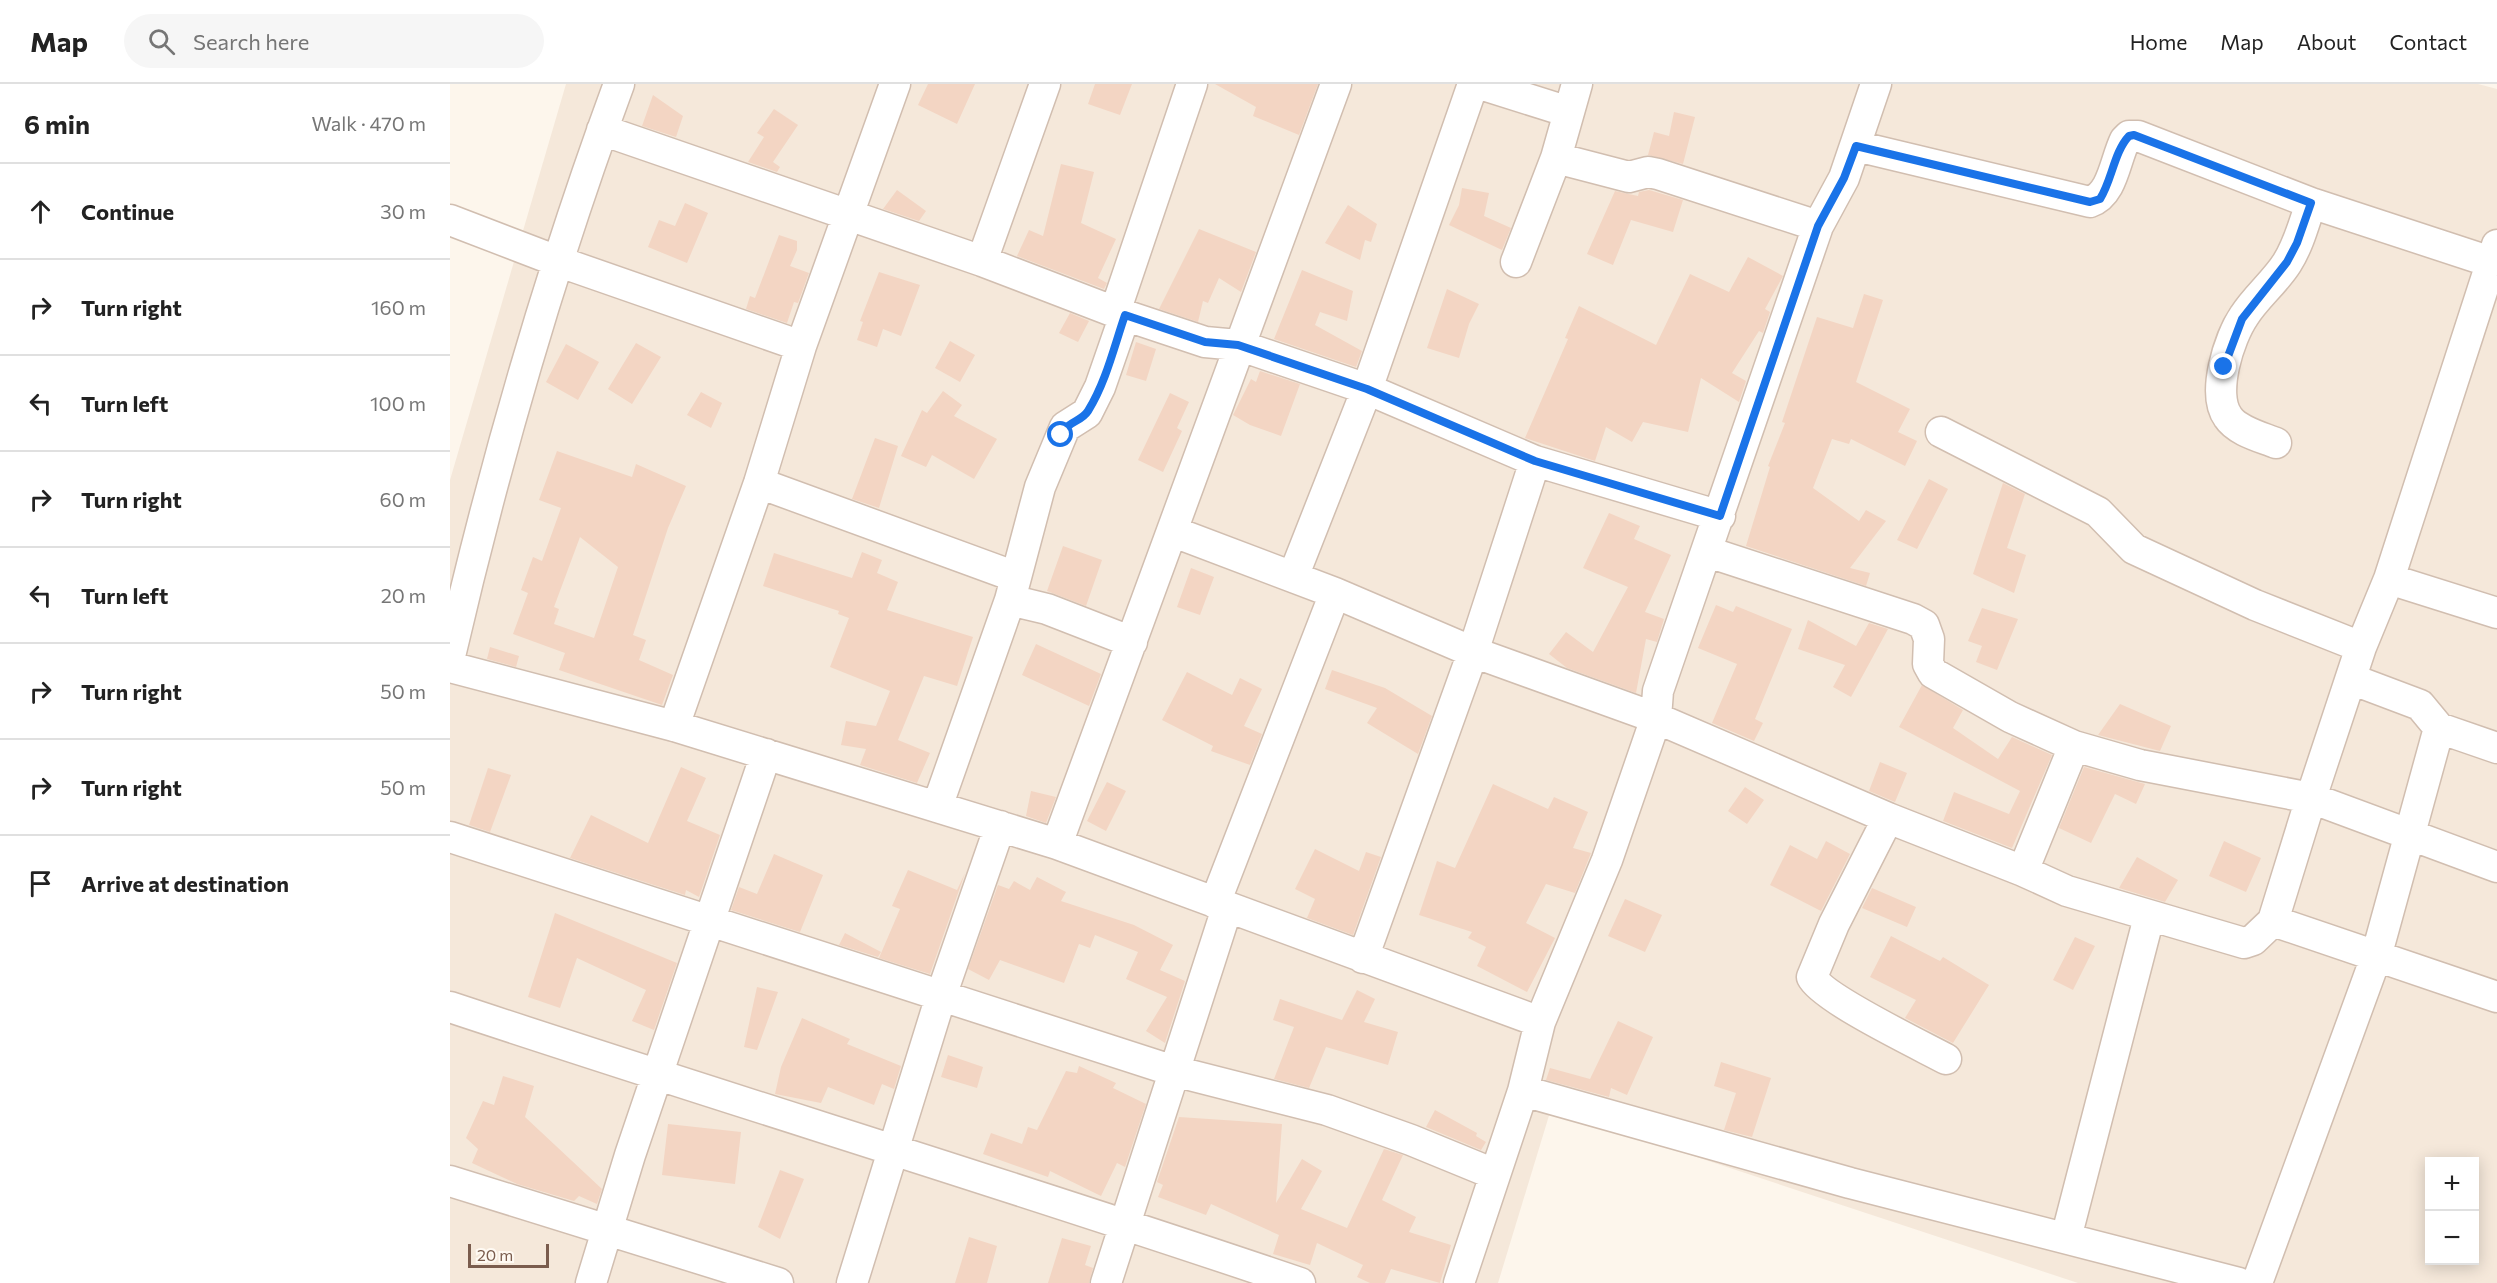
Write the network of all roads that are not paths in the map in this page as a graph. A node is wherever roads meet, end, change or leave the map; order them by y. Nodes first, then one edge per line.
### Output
1 (619, 84) edge
2 (895, 84) edge
3 (1045, 84) edge
4 (1192, 84) edge
5 (1336, 84) edge
6 (1473, 84) edge
7 (1480, 84) edge
8 (1876, 84) edge
9 (1573, 98) edge
10 (602, 130) junction
11 (1856, 146) junction
12 (1556, 158) junction
13 (2311, 203) junction
14 (848, 214) junction
15 (450, 220) edge
16 (1818, 226) junction
17 (2494, 254) edge
18 (557, 261) junction
19 (981, 261) junction
20 (1516, 262) dead end
21 (1120, 313) junction
22 (1238, 345) junction
23 (801, 346) junction
24 (1367, 389) junction
25 (1941, 432) dead end
26 (2276, 443) dead end
27 (1535, 461) junction
28 (759, 483) junction
29 (1720, 516) junction
30 (1174, 532) junction
31 (1708, 552) junction
32 (1293, 577) junction
33 (2389, 579) junction
34 (1013, 589) junction
35 (1335, 593) junction
36 (2496, 611) edge
37 (1132, 642) junction
38 (2361, 647) junction
39 (1473, 652) junction
40 (450, 656) edge
41 (450, 667) edge
42 (2351, 679) junction
43 (1656, 718) junction
44 (674, 726) junction
45 (2439, 728) junction
46 (2074, 746) junction
47 (2497, 748) edge
48 (766, 754) junction
49 (2311, 798) junction
50 (937, 807) junction
51 (1888, 818) junction
52 (1000, 826) junction
53 (2412, 834) junction
54 (450, 837) edge
55 (1057, 844) junction
56 (2497, 867) edge
57 (2023, 871) junction
58 (1221, 906) junction
59 (2149, 917) junction
60 (708, 921) junction
61 (2273, 921) junction
62 (2376, 957) junction
63 (1363, 958) junction
64 (941, 996) junction
65 (2497, 997) edge
66 (450, 1007) edge
67 (1540, 1022) junction
68 (1946, 1059) dead end
69 (1174, 1071) junction
70 (657, 1076) junction
71 (1523, 1090) junction
72 (892, 1150) junction
73 (1494, 1174) junction
74 (450, 1181) edge
75 (1126, 1224) junction
76 (608, 1229) junction
77 (2066, 1238) junction
78 (591, 1283) edge
79 (778, 1283) edge
80 (852, 1283) edge
81 (1106, 1283) edge
82 (1300, 1283) edge
83 (1459, 1283) edge
84 (2239, 1283) edge
85 (2257, 1283) edge

1 - 10 street
2 - 14 street
3 - 19 street
4 - 21 street
5 - 22 street
6 - 24 street
7 - 9 street
8 - 11 street
9 - 12 street
10 - 14 street
10 - 18 street
11 - 13 street
11 - 16 street
12 - 16 street
12 - 20 street
13 - 17 street
13 - 26 street
14 - 19 street
14 - 23 street
15 - 18 street
16 - 29 street
17 - 33 street
18 - 23 street
18 - 40 street
19 - 21 street
21 - 22 street
21 - 34 street
22 - 24 street
22 - 30 street
23 - 28 street
24 - 27 street
24 - 32 street
25 - 38 street
27 - 29 street
27 - 39 street
28 - 34 street
28 - 44 street
29 - 31 street
30 - 32 street
30 - 37 street
31 - 43 street
31 - 46 street
32 - 35 street
33 - 36 street
33 - 38 street
34 - 37 street
34 - 50 street
35 - 39 street
35 - 58 street
37 - 55 street
38 - 42 street
39 - 43 street
39 - 63 street
41 - 44 street
42 - 45 street
42 - 49 street
43 - 51 street
43 - 67 street
44 - 48 street
45 - 47 street
45 - 53 street
46 - 49 street
46 - 57 street
48 - 50 street
48 - 60 street
49 - 53 street
49 - 61 street
50 - 52 street
51 - 57 street
51 - 68 street
52 - 55 street
52 - 64 street
53 - 56 street
53 - 62 street
54 - 60 street
55 - 58 street
57 - 59 street
58 - 63 street
58 - 69 street
59 - 61 street
59 - 77 street
60 - 64 street
60 - 70 street
61 - 62 street
62 - 65 street
62 - 85 street
63 - 67 street
64 - 69 street
64 - 72 street
66 - 70 street
67 - 71 street
69 - 73 street
69 - 75 street
70 - 72 street
70 - 76 street
71 - 73 street
71 - 77 street
72 - 75 street
72 - 80 street
73 - 83 street
74 - 76 street
75 - 81 street
75 - 82 street
76 - 78 street
76 - 79 street
77 - 84 street

